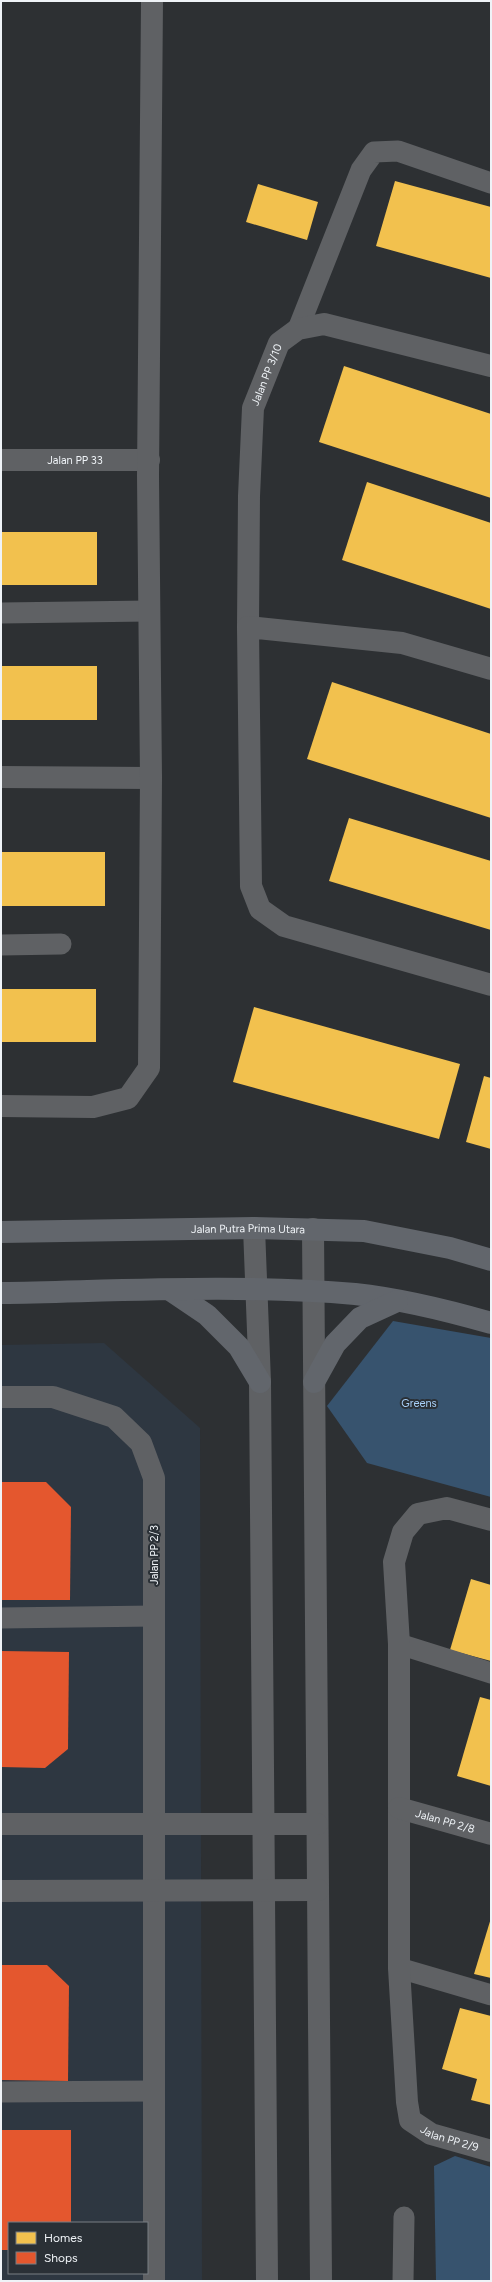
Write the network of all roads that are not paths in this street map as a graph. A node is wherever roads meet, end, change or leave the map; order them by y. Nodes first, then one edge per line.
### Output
1 (152, 1) edge
2 (491, 184) edge
3 (298, 329) junction
4 (491, 366) edge
5 (1, 460) edge
6 (149, 460) junction
7 (150, 611) junction
8 (1, 613) edge
9 (248, 627) junction
10 (491, 669) edge
11 (1, 777) edge
12 (151, 778) junction
13 (61, 944) dead end
14 (1, 945) edge
15 (491, 985) edge
16 (1, 1106) edge
17 (254, 1228) junction
18 (312, 1229) junction
19 (1, 1232) edge
20 (491, 1260) edge
21 (170, 1290) junction
22 (256, 1290) junction
23 (312, 1292) junction
24 (1, 1293) edge
25 (397, 1301) junction
26 (491, 1323) edge
27 (260, 1382) junction
28 (314, 1382) junction
29 (1, 1397) edge
30 (491, 1520) edge
31 (154, 1616) junction
32 (1, 1618) edge
33 (399, 1644) junction
34 (491, 1673) edge
35 (399, 1808) junction
36 (154, 1823) junction
37 (1, 1824) edge
38 (317, 1824) junction
39 (263, 1825) junction
40 (491, 1834) edge
41 (318, 1890) junction
42 (1, 1891) edge
43 (154, 1891) junction
44 (263, 1891) junction
45 (399, 1968) junction
46 (491, 1995) edge
47 (154, 2091) junction
48 (1, 2092) edge
49 (491, 2151) edge
50 (404, 2218) dead end
51 (154, 2281) edge
52 (267, 2281) edge
53 (321, 2281) edge
54 (403, 2281) edge

1 - 6 street
2 - 3 lane
3 - 4 street, Jalan PP 3/10
3 - 9 street, Jalan PP 3/10
5 - 6 street, Jalan PP 33
6 - 7 street
7 - 8 lane
7 - 12 street
9 - 10 street
9 - 15 street, Jalan PP 3/10
11 - 12 street
12 - 16 street
13 - 14 lane
17 - 18 main road, Jalan Putra Prima Utara
17 - 19 main road, Jalan Putra Prima Utara
17 - 22 street
18 - 20 main road, Jalan Putra Prima Utara
18 - 23 street
21 - 22 main road
21 - 24 main road
21 - 27 main road
22 - 23 main road
22 - 27 street
23 - 25 main road
23 - 28 street
25 - 26 main road
25 - 28 main road
27 - 39 street
28 - 38 street
29 - 31 street, Jalan PP 2/3
30 - 33 street
31 - 32 lane
31 - 36 street, Jalan PP 2/3
33 - 34 lane
33 - 35 street
35 - 40 street, Jalan PP 2/8
35 - 45 street
36 - 37 street
36 - 39 street
36 - 43 street, Jalan PP 2/3
38 - 39 street
38 - 41 street
39 - 44 street
41 - 44 street
41 - 53 street
42 - 43 street
43 - 44 street
43 - 47 street, Jalan PP 2/3
44 - 52 street
45 - 46 lane
45 - 49 street, Jalan PP 2/9
47 - 48 lane
47 - 51 street, Jalan PP 2/3
50 - 54 lane

